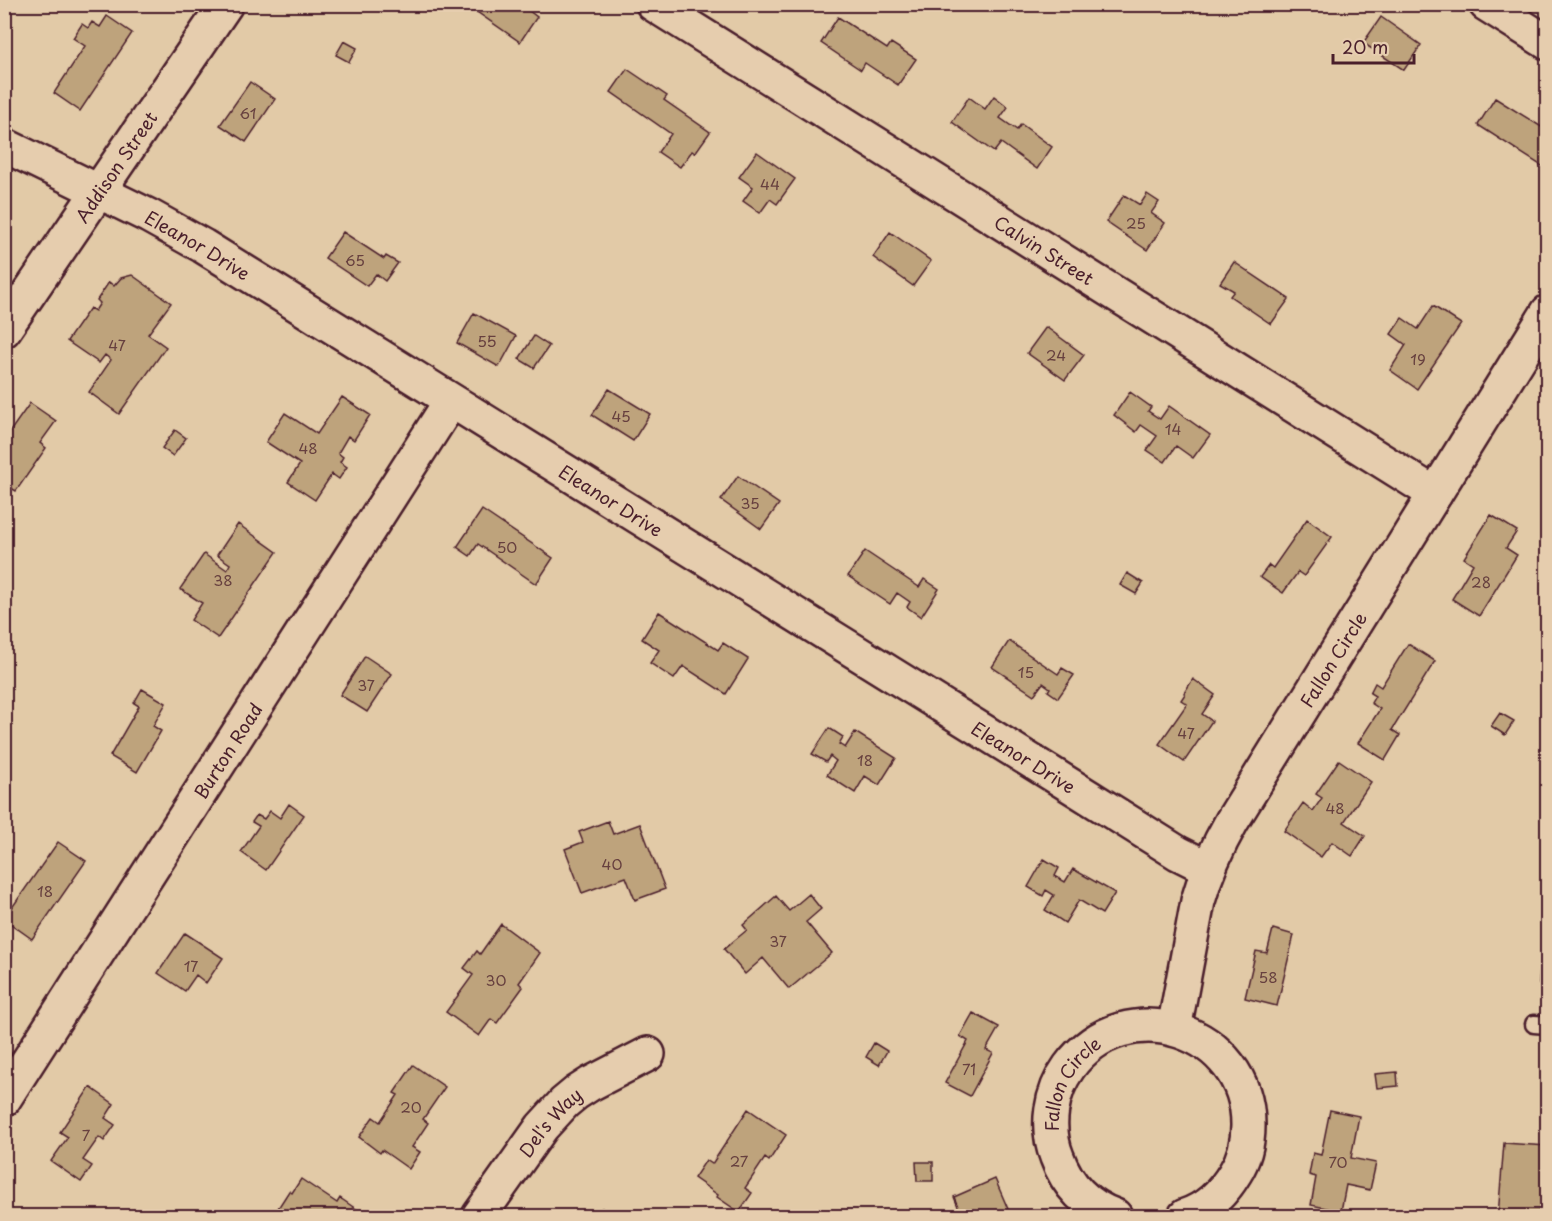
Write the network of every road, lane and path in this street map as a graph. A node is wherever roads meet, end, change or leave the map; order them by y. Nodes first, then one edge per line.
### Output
1 (226, 4) edge
2 (653, 4) edge
3 (1486, 4) edge
4 (1548, 43) edge
5 (4, 145) edge
6 (99, 191) junction
7 (1548, 312) edge
8 (4, 330) edge
9 (451, 401) junction
10 (1436, 494) junction
11 (1208, 868) junction
12 (1174, 1029) junction
13 (648, 1054) dead end
14 (4, 1099) edge
15 (479, 1216) edge
16 (1115, 1216) edge
17 (1185, 1216) edge

1 - 6 street, Addison Street
2 - 10 street, Calvin Street
3 - 4 street
5 - 6 street, Eleanor Drive
6 - 8 street, Addison Street
6 - 9 street, Eleanor Drive
7 - 10 street, Fallon Circle
9 - 11 street, Eleanor Drive
9 - 14 street, Burton Road
10 - 11 street, Fallon Circle
11 - 12 street, Fallon Circle
12 - 16 street, Fallon Circle
12 - 17 street, Fallon Circle
13 - 15 street, Del's Way

